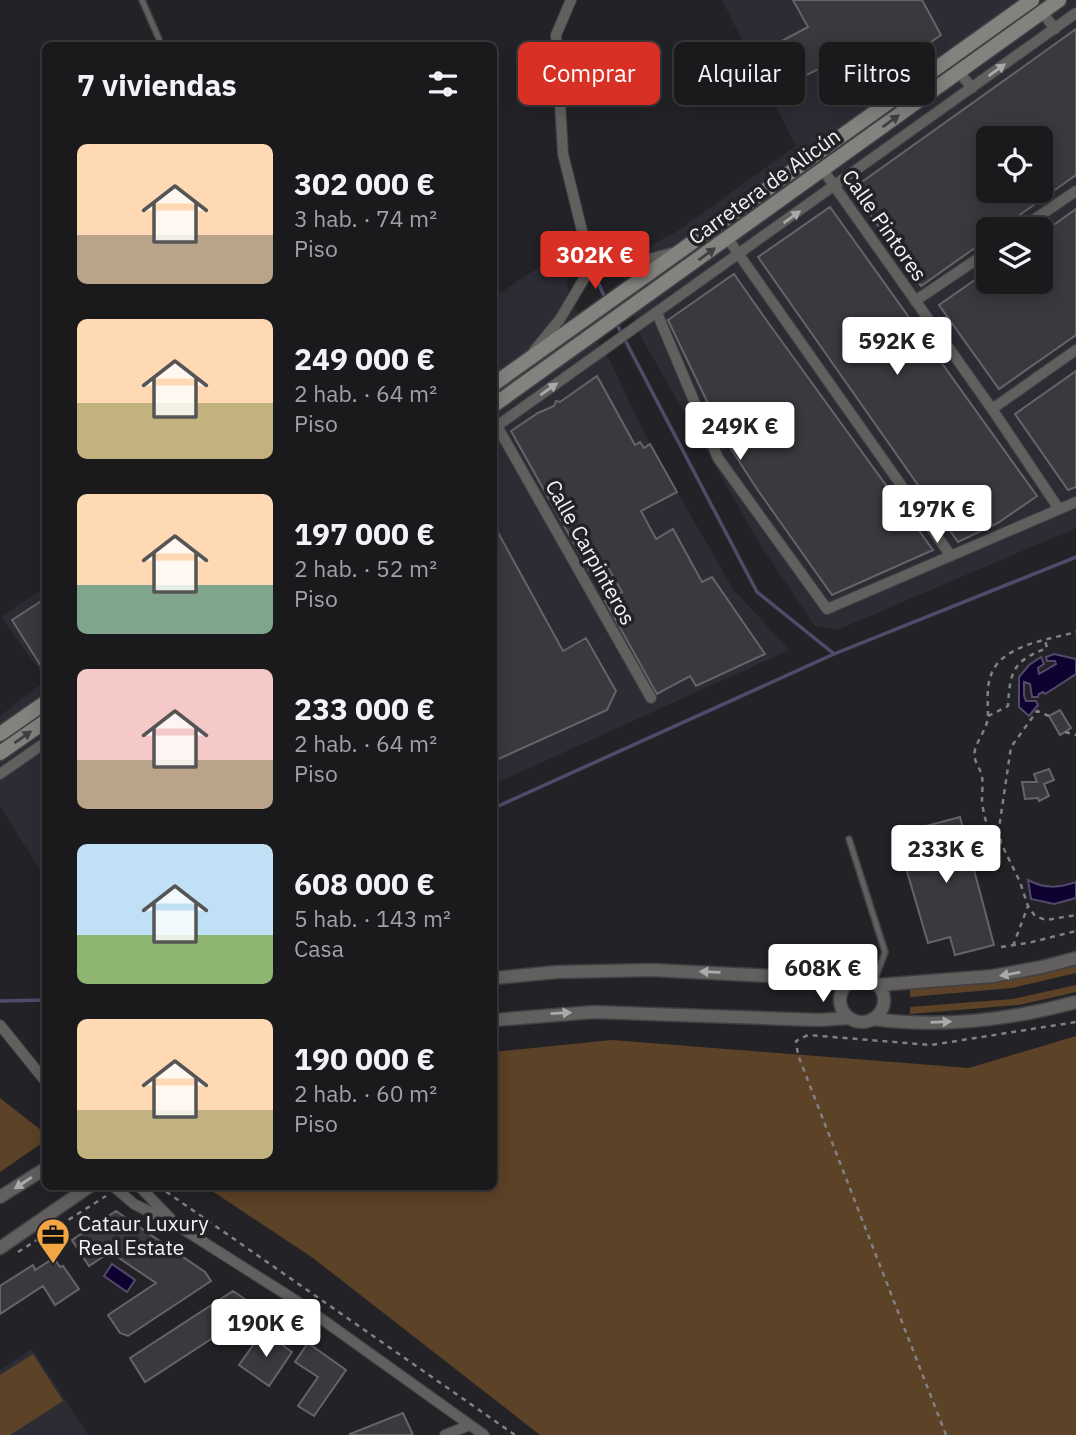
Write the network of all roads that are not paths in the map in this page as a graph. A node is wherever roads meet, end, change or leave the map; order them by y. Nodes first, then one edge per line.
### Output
1 (142, 0) edge
2 (571, 0) edge
3 (1032, 0) edge
4 (1059, 0) edge
5 (1042, 12) junction
6 (1076, 13) edge
7 (1055, 29) junction
8 (160, 42) edge
9 (959, 72) junction
10 (972, 88) junction
11 (823, 170) junction
12 (834, 187) junction
13 (1076, 191) edge
14 (1038, 217) edge
15 (728, 239) junction
16 (683, 250) junction
17 (739, 255) junction
18 (976, 260) edge
19 (591, 267) junction
20 (915, 301) junction
21 (657, 313) junction
22 (1076, 350) edge
23 (524, 363) junction
24 (497, 382) edge
25 (497, 403) edge
26 (992, 409) junction
27 (497, 426) edge
28 (497, 429) edge
29 (1076, 502) edge
30 (1059, 509) junction
31 (951, 556) junction
32 (651, 698) dead end
33 (42, 705) edge
34 (42, 724) edge
35 (0, 734) edge
36 (42, 745) edge
37 (0, 753) edge
38 (0, 774) edge
39 (849, 839) dead end
40 (1076, 958) edge
41 (497, 978) edge
42 (851, 980) junction
43 (876, 984) junction
44 (1076, 1002) edge
45 (848, 1018) junction
46 (873, 1019) junction
47 (497, 1020) edge
48 (0, 1025) edge
49 (42, 1077) edge
50 (42, 1171) edge
51 (84, 1190) edge
52 (116, 1190) edge
53 (143, 1190) edge
54 (0, 1197) edge
55 (175, 1224) junction
56 (2, 1241) edge
57 (470, 1425) junction
58 (445, 1435) edge
59 (484, 1435) edge

1 - 8 lane
2 - 19 street
3 - 16 main road, Carretera de Alicún
4 - 5 main road, Carretera de Alicún
5 - 7 street
5 - 9 main road, Carretera de Alicún
6 - 7 street
10 -> 7 street
9 - 10 street
11 -> 9 main road, Carretera de Alicún
10 - 12 street
11 - 12 street, Calle Pintores
11 - 15 main road, Carretera de Alicún
17 -> 12 street
12 - 20 street, Calle Pintores
13 - 14 street
15 - 17 street
25 -> 15 main road, Carretera de Alicún
16 - 19 street
16 - 23 main road, Carretera de Alicún
17 - 21 street
17 - 31 street
18 - 20 street
19 - 23 street
20 - 26 street, Calle Pintores
27 -> 21 street
21 - 31 street
22 - 26 street
23 - 24 main road, Carretera de Alicún
26 - 30 street, Calle Pintores
28 - 32 street, Calle Carpinteros
29 - 30 street
30 - 31 street
33 - 35 main road
37 -> 34 main road
36 - 38 street
39 - 43 lane
40 -> 43 street
42 -> 41 street
42 - 43 street
42 - 45 street
43 - 46 street
46 -> 44 street
45 - 46 street
47 -> 45 street
48 - 49 street
50 -> 54 street
51 - 56 street
52 - 55 street
53 - 55 street
55 - 57 street
57 - 58 street
57 - 59 street

